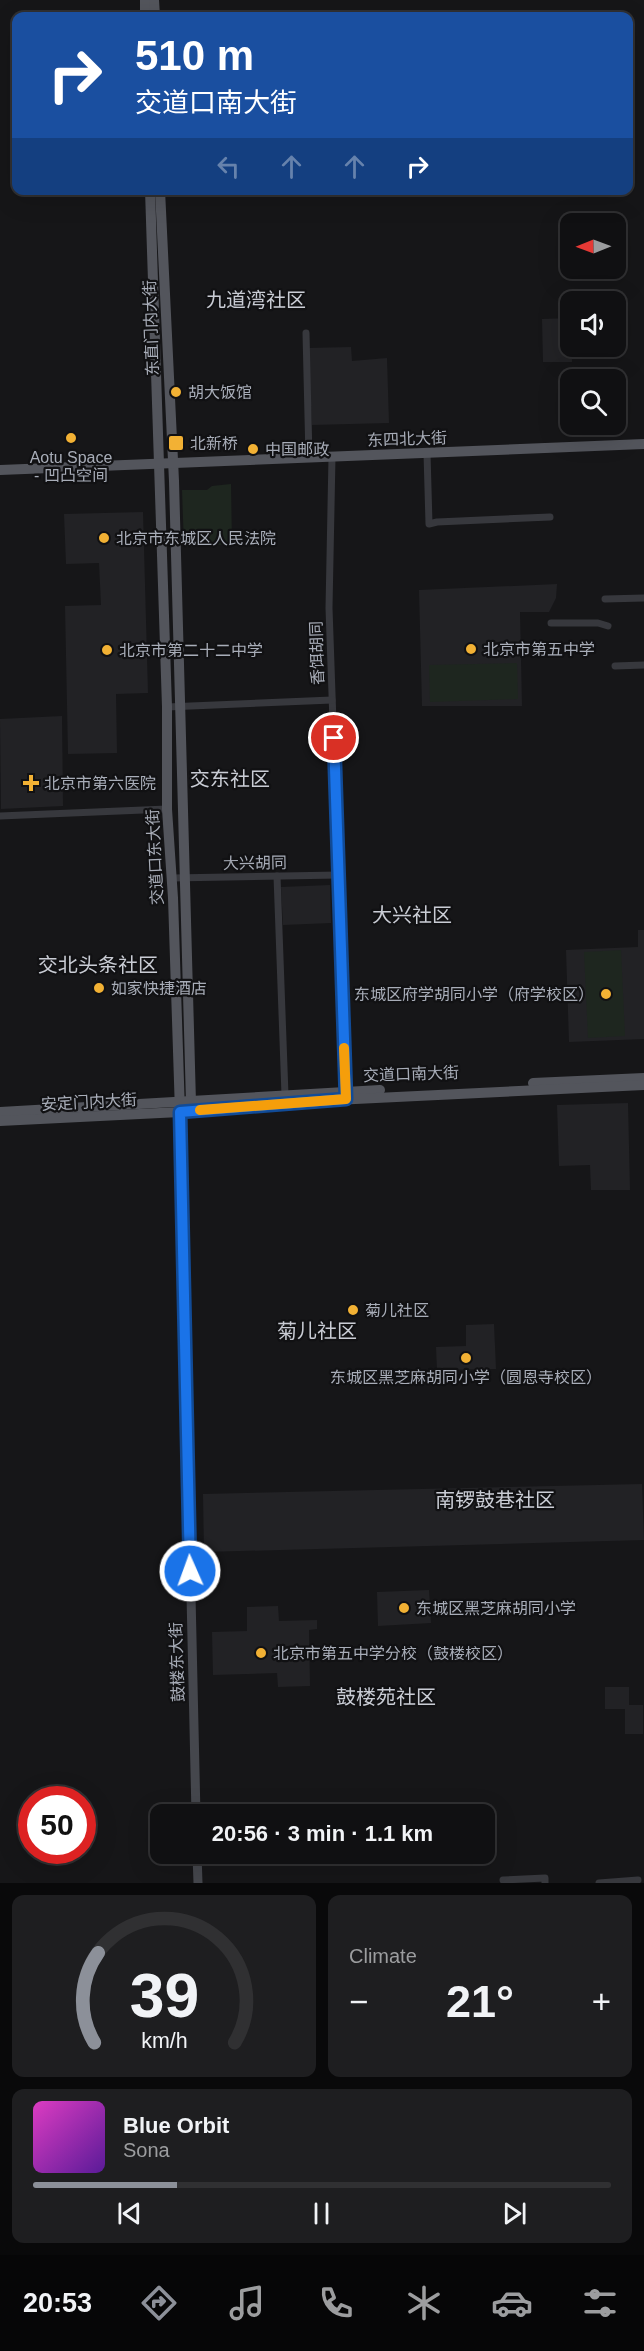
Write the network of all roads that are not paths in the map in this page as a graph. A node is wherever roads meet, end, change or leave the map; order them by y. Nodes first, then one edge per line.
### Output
1 (150, 195) edge
2 (160, 195) edge
3 (306, 333) dead end
4 (644, 444) edge
5 (427, 453) junction
6 (332, 457) junction
7 (309, 458) junction
8 (159, 465) junction
9 (172, 465) junction
10 (0, 470) edge
11 (550, 517) dead end
12 (644, 598) edge
13 (605, 599) dead end
14 (551, 622) dead end
15 (608, 626) dead end
16 (644, 665) edge
17 (615, 666) dead end
18 (332, 700) junction
19 (181, 707) junction
20 (167, 708) junction
21 (167, 809) junction
22 (0, 816) edge
23 (338, 875) junction
24 (277, 876) junction
25 (172, 878) junction
26 (186, 878) junction
27 (644, 1078) edge
28 (644, 1085) edge
29 (285, 1095) junction
30 (346, 1096) junction
31 (191, 1103) junction
32 (179, 1108) junction
33 (0, 1112) edge
34 (0, 1121) edge
35 (196, 1804) edge
36 (197, 1864) edge
37 (503, 1880) dead end
38 (638, 1881) dead end
39 (198, 1883) edge
40 (545, 1883) edge
41 (599, 1883) edge

1 - 8 main road, 东直门内大街
2 - 9 main road, 东直门内大街
3 - 7 street
4 - 5 main road, 东四北大街
5 - 6 main road, 东四北大街
5 - 11 street
6 - 7 main road, 东四北大街
6 - 18 street, 香饵胡同
7 - 9 main road, 东四北大街
8 - 9 main road, 东四北大街
8 - 10 main road, 东四北大街
8 - 20 main road, 交道口东大街
9 - 19 main road, 交道口东大街
12 - 13 street
14 - 15 street
16 - 17 street
18 - 19 street
18 - 23 street, 香饵胡同
19 - 20 street
19 - 26 main road, 交道口东大街
20 - 21 main road, 交道口东大街
21 - 22 street
21 - 25 main road, 交道口东大街
23 - 24 street, 大兴胡同
23 - 30 street, 香饵胡同
24 - 26 street, 大兴胡同
24 - 29 street
25 - 26 street, 大兴胡同
25 - 32 main road, 交道口东大街
26 - 31 main road, 交道口东大街
27 - 30 main road, 交道口南大街
28 - 30 main road, 交道口南大街
29 - 30 main road, 交道口南大街
29 - 31 main road, 交道口南大街
30 - 32 main road, 交道口南大街
31 - 32 main road, 交道口南大街
32 - 33 main road, 安定门内大街
32 - 34 main road, 安定门内大街
32 - 35 main road, 鼓楼东大街
36 - 39 main road
37 - 40 street
38 - 41 street

